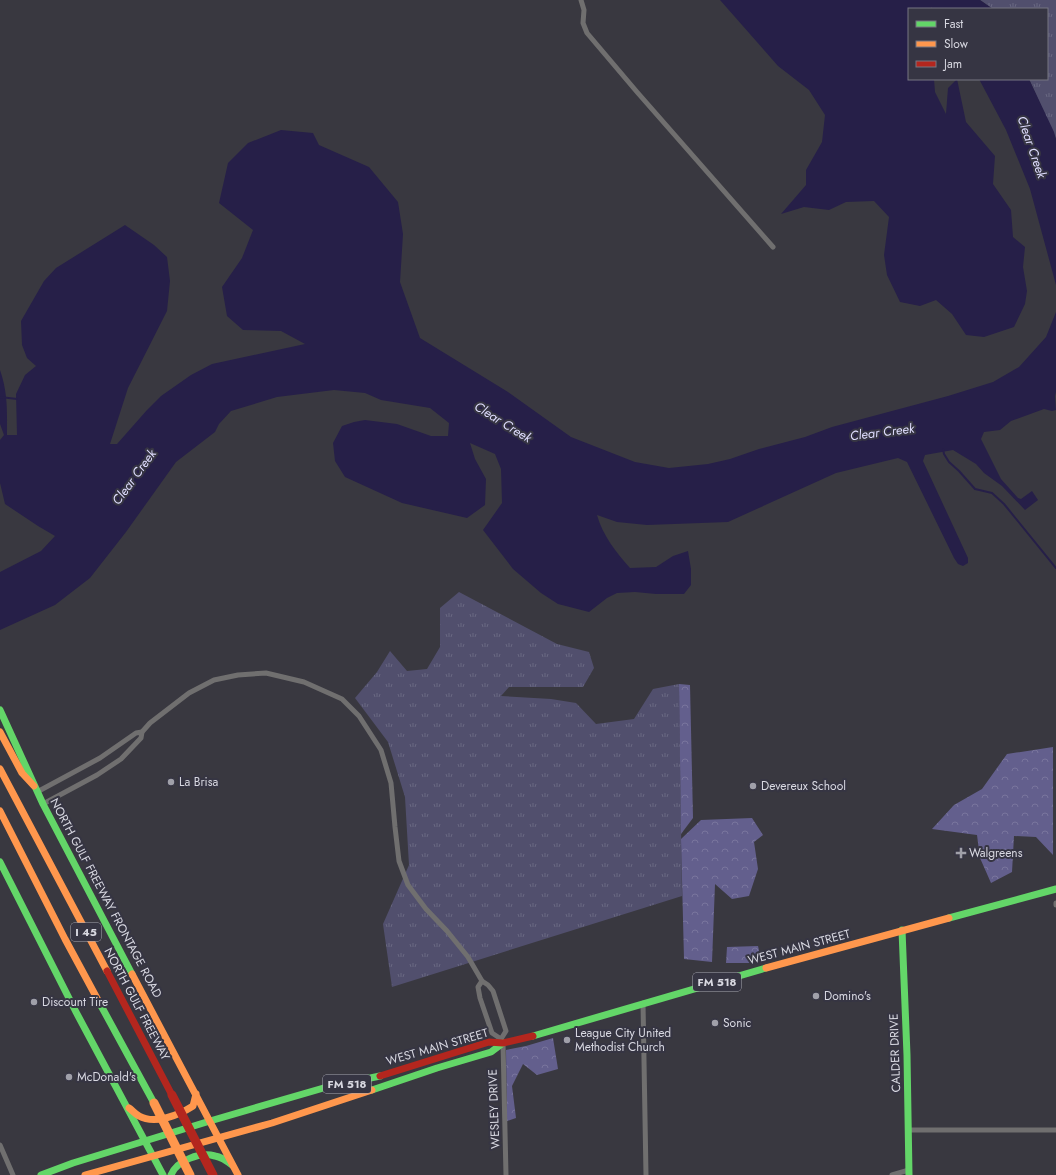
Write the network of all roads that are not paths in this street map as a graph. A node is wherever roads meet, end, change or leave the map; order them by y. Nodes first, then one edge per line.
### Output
1 (581, 0) edge
2 (773, 247) dead end
3 (0, 710) edge
4 (0, 732) edge
5 (142, 732) junction
6 (0, 769) edge
7 (36, 789) junction
8 (43, 804) junction
9 (0, 811) edge
10 (0, 862) edge
11 (1056, 890) edge
12 (902, 930) junction
13 (482, 981) junction
14 (643, 1003) junction
15 (502, 1041) junction
16 (196, 1094) junction
17 (125, 1105) junction
18 (210, 1120) junction
19 (909, 1130) junction
20 (1056, 1130) edge
21 (218, 1138) junction
22 (143, 1142) junction
23 (0, 1145) edge
24 (153, 1156) junction
25 (234, 1166) junction
26 (909, 1173) edge
27 (13, 1175) edge
28 (41, 1175) edge
29 (85, 1175) edge
30 (163, 1175) edge
31 (171, 1175) edge
32 (190, 1175) edge
33 (213, 1175) edge
34 (238, 1175) edge
35 (506, 1175) edge
36 (646, 1175) edge
37 (892, 1175) edge

1 - 2 street
3 - 7 main road, NORTH GULF FREEWAY FRONTAGE ROAD
4 - 7 main road
5 - 7 street
5 - 8 street
5 - 13 street, WESLEY DRIVE
6 - 33 main road, NORTH GULF FREEWAY / I 45, bridge
7 - 8 main road, NORTH GULF FREEWAY FRONTAGE ROAD
8 - 16 main road, NORTH GULF FREEWAY FRONTAGE ROAD
9 - 32 main road, I 45, bridge
10 - 17 main road
11 - 12 main road, WEST MAIN STREET / FM 518
12 - 14 main road, WEST MAIN STREET / FM 518
12 - 19 main road, CALDER DRIVE
13 - 15 street, WESLEY DRIVE
13 - 15 street
14 - 15 main road, WEST MAIN STREET / FM 518
14 - 36 street
15 - 18 main road, WEST MAIN STREET / FM 518
15 - 21 main road, WEST MAIN STREET / FM 518
15 - 35 street, WESLEY DRIVE
16 - 17 main road
16 - 18 main road, NORTH GULF FREEWAY FRONTAGE ROAD
17 - 22 main road
18 - 21 main road, NORTH GULF FREEWAY FRONTAGE ROAD
18 - 22 main road, FM 518
19 - 20 street
19 - 26 main road, CALDER DRIVE
21 - 24 main road, FM 518
21 - 25 main road, NORTH GULF FREEWAY FRONTAGE ROAD
22 - 24 main road
22 - 28 main road, FM 518
23 - 27 street
24 - 29 main road, FM 518
24 - 30 main road
25 - 31 main road
25 - 34 main road, NORTH GULF FREEWAY FRONTAGE ROAD
26 - 37 street

